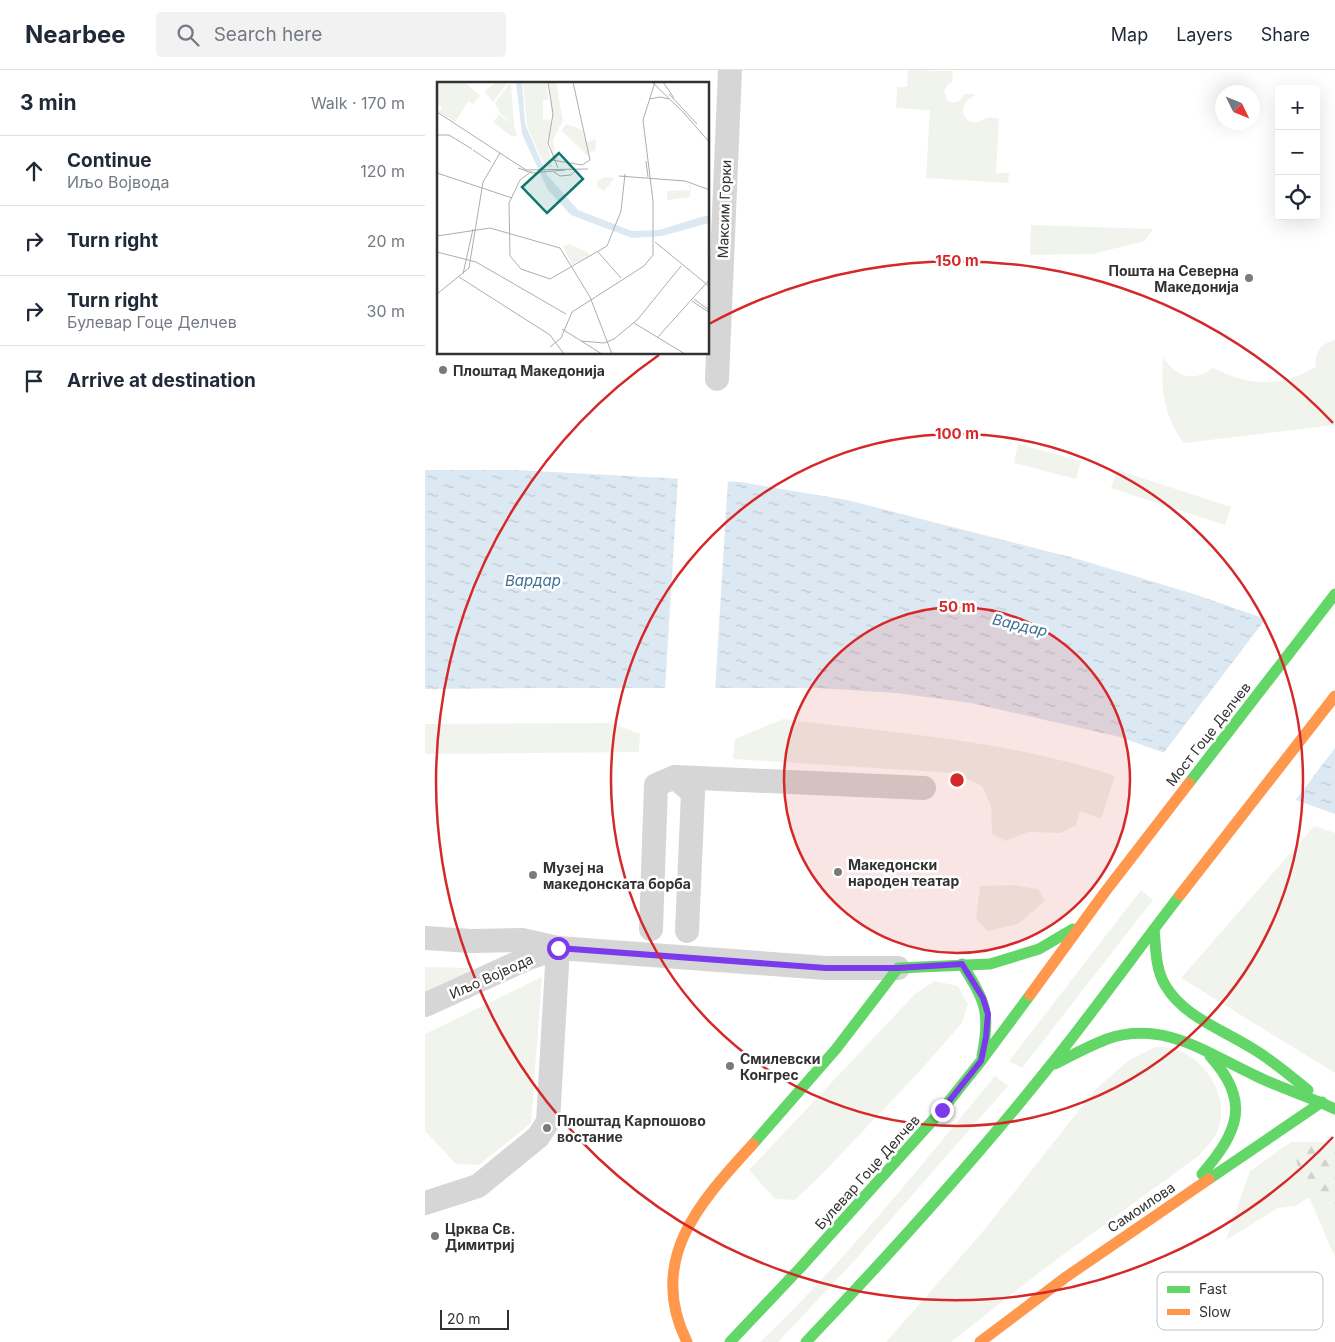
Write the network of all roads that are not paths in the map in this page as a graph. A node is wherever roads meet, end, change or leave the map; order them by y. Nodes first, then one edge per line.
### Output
1 (730, 70) edge
2 (717, 379) dead end
3 (1335, 594) edge
4 (1335, 696) edge
5 (675, 776) junction
6 (924, 788) dead end
7 (1105, 892) joint
8 (1083, 923) junction
9 (651, 929) dead end
10 (1154, 929) junction
11 (687, 931) dead end
12 (425, 938) edge
13 (558, 948) junction
14 (962, 964) junction
15 (898, 968) junction
16 (425, 1006) edge
17 (1201, 1048) junction
18 (981, 1061) junction
19 (1049, 1067) junction
20 (1322, 1102) junction
21 (1335, 1109) edge
22 (425, 1203) edge
23 (1171, 1205) junction
24 (687, 1342) edge
25 (730, 1342) edge
26 (806, 1342) edge
27 (980, 1342) edge

1 - 2 street, Максим Горки
3 - 7 street, Мост Гоце Делчев
4 - 10 street
5 - 6 street
5 - 9 street
5 - 11 street
7 - 8 street, Булевар Гоце Делчев
8 - 14 street, Иљо Војвода
8 - 18 street, Булевар Гоце Делчев
10 - 19 street
10 - 20 street
12 - 13 street, Иљо Војвода
13 - 15 street, Иљо Војвода
13 - 16 street, Иљо Војвода
13 - 22 street
14 - 15 street, Иљо Војвода
14 - 18 street
15 - 24 street
17 - 19 street
17 - 20 street
17 - 23 street
18 - 25 street, Булевар Гоце Делчев
19 - 26 street
20 - 21 street
20 - 23 street, Самоилова
23 - 27 street, Самоилова

